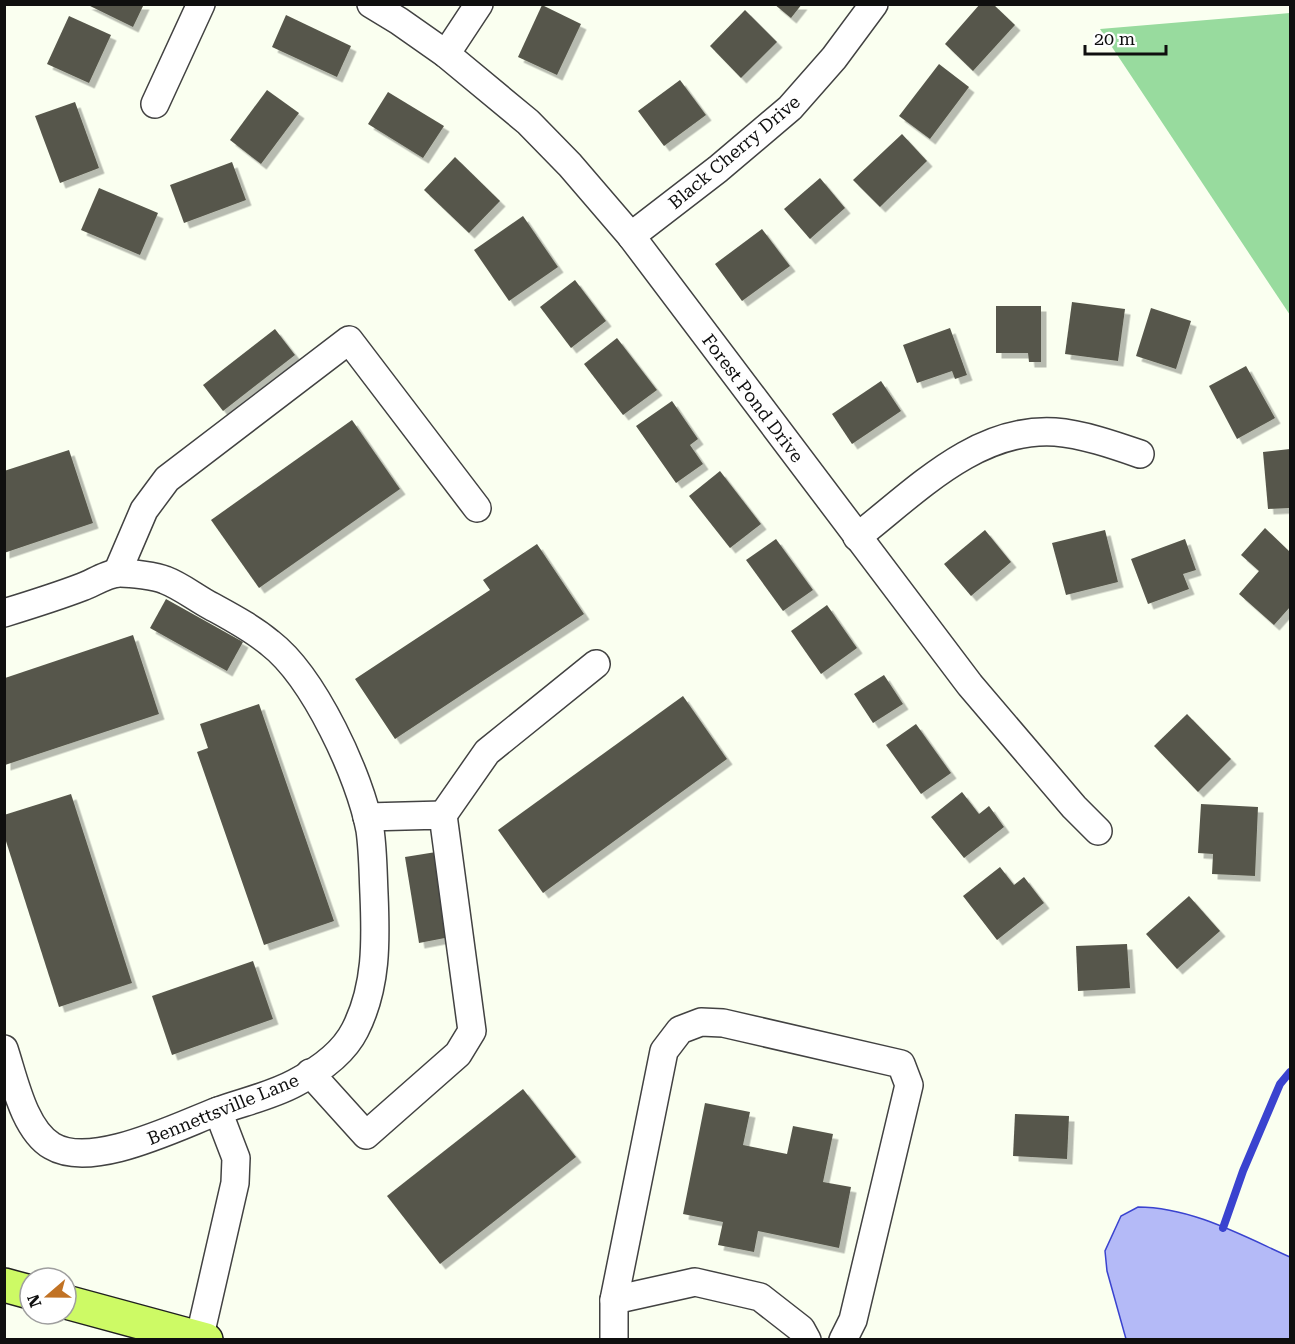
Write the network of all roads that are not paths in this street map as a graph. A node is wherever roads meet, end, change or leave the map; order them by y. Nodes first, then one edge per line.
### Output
1 (201, 4) edge
2 (371, 4) edge
3 (479, 4) edge
4 (874, 4) edge
5 (446, 54) junction
6 (155, 104) dead end
7 (631, 236) junction
8 (1140, 454) dead end
9 (477, 508) dead end
10 (857, 537) junction
11 (117, 573) junction
12 (4, 613) edge
13 (596, 664) dead end
14 (443, 815) junction
15 (367, 817) junction
16 (1098, 831) dead end
17 (4, 1049) edge
18 (310, 1073) junction
19 (218, 1111) junction
20 (614, 1300) junction
21 (78, 1305) edge
22 (201, 1339) edge
23 (614, 1340) edge
24 (807, 1340) edge
25 (843, 1340) edge

1 - 6 street
2 - 5 street, Forest Pond Drive
3 - 5 street
4 - 7 street, Black Cherry Drive
5 - 7 street, Forest Pond Drive
7 - 10 street, Forest Pond Drive
8 - 10 street
9 - 11 street
10 - 16 street, Forest Pond Drive
11 - 12 street, Bennettsville Lane
11 - 15 street, Bennettsville Lane
13 - 14 street
14 - 15 street
14 - 18 street
15 - 18 street, Bennettsville Lane
17 - 19 street, Bennettsville Lane
18 - 19 street, Bennettsville Lane
19 - 22 street
20 - 23 street
20 - 24 street
20 - 25 street
21 - 22 main road

